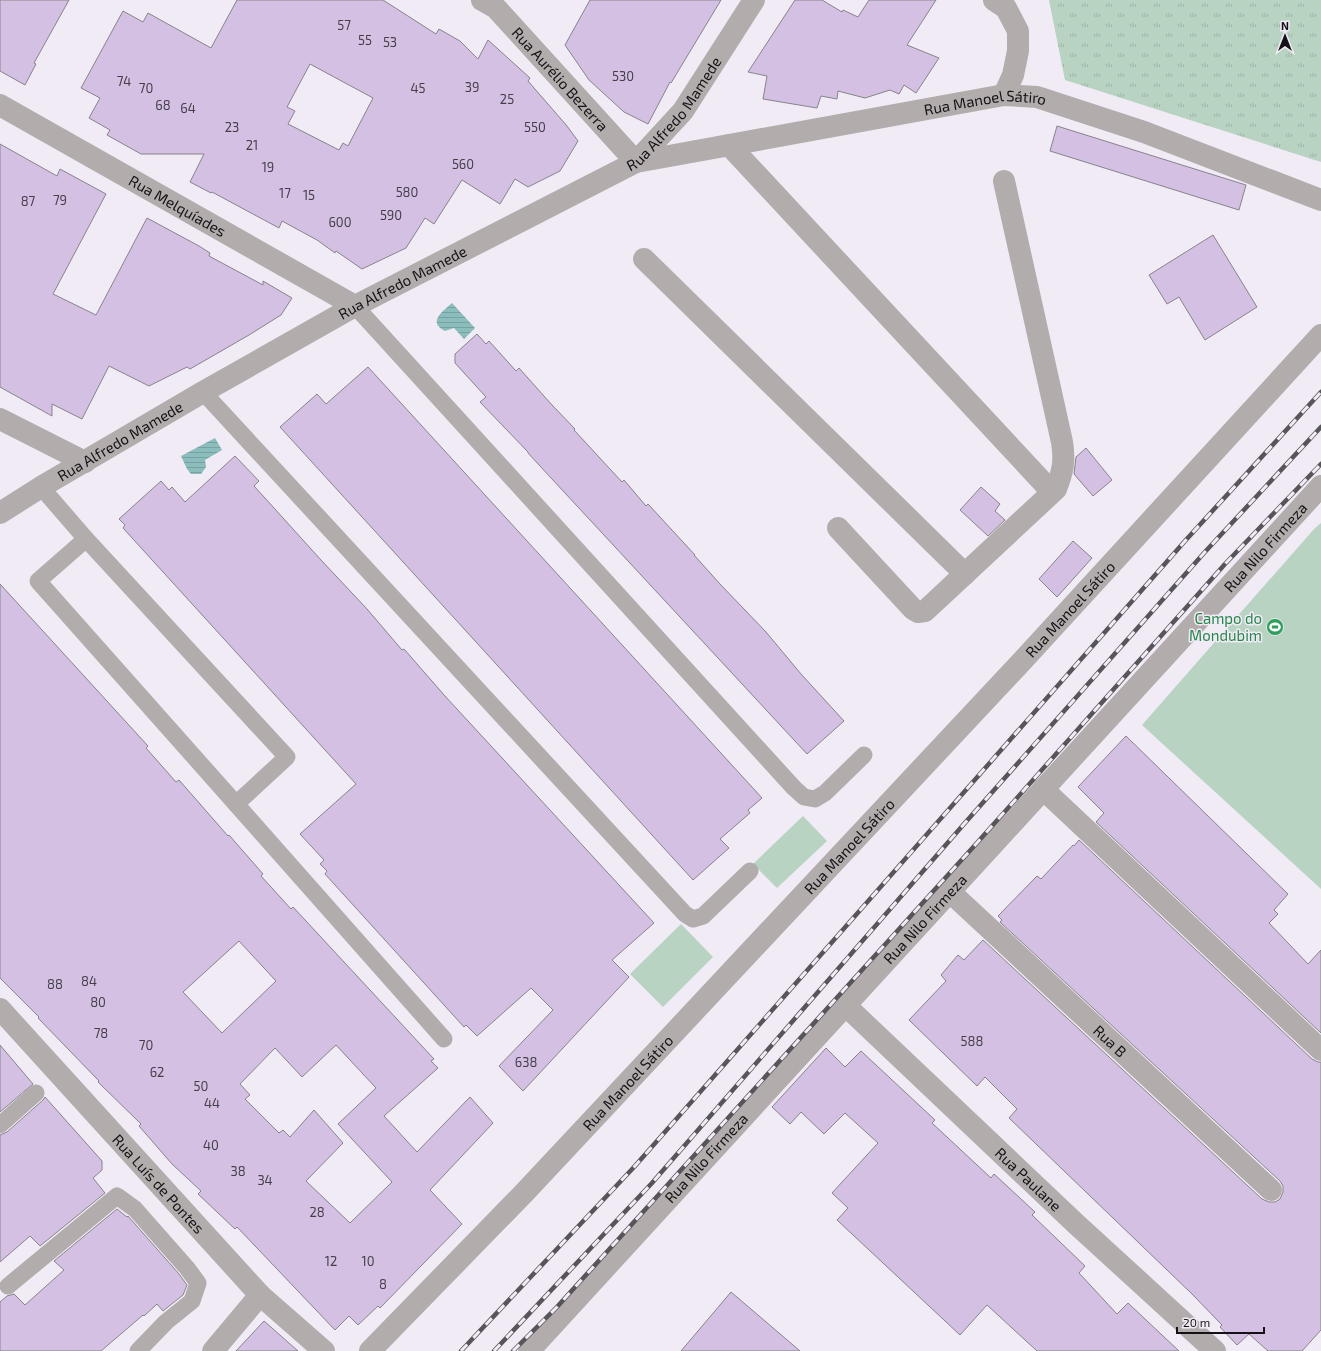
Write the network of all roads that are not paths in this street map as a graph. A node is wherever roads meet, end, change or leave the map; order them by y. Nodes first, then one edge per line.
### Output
1 (482, 0) edge
2 (754, 0) edge
3 (994, 0) edge
4 (1004, 95) junction
5 (0, 105) edge
6 (729, 145) junction
7 (636, 162) junction
8 (1004, 181) dead end
9 (1321, 200) edge
10 (644, 259) dead end
11 (355, 306) junction
12 (1321, 335) edge
13 (203, 392) junction
14 (0, 419) edge
15 (85, 462) junction
16 (1321, 486) edge
17 (41, 487) junction
18 (1052, 492) junction
19 (0, 513) edge
20 (838, 528) dead end
21 (86, 539) junction
22 (965, 574) junction
23 (864, 755) dead end
24 (1043, 789) junction
25 (236, 804) junction
26 (750, 871) dead end
27 (949, 891) junction
28 (845, 1005) junction
29 (0, 1009) edge
30 (444, 1039) dead end
31 (1321, 1050) edge
32 (36, 1093) dead end
33 (0, 1125) edge
34 (1271, 1190) dead end
35 (3, 1286) edge
36 (260, 1295) junction
37 (138, 1351) edge
38 (213, 1351) edge
39 (324, 1351) edge
40 (370, 1351) edge
41 (529, 1351) edge
42 (1215, 1351) edge

1 - 7 street, Rua Aurélio Bezerra
2 - 7 street, Rua Alfredo Mamede
3 - 4 street
4 - 6 street, Rua Manoel Sátiro
4 - 9 street, Rua Manoel Sátiro
5 - 11 street, Rua Melquíades
6 - 7 street, Rua Manoel Sátiro
6 - 18 street
7 - 11 street, Rua Alfredo Mamede
8 - 18 street
10 - 22 street
11 - 13 street, Rua Alfredo Mamede
11 - 23 lane
12 - 40 street, Rua Manoel Sátiro
13 - 15 street, Rua Alfredo Mamede
13 - 26 lane
14 - 15 street
15 - 17 street, Rua Alfredo Mamede
16 - 24 street, Rua Nilo Firmeza
17 - 19 street, Rua Alfredo Mamede
17 - 21 lane
18 - 22 street
20 - 22 street
21 - 25 lane
21 - 25 lane
24 - 27 street, Rua Nilo Firmeza
24 - 31 street
25 - 30 lane
27 - 28 street, Rua Nilo Firmeza
27 - 34 street, Rua B
28 - 41 street, Rua Nilo Firmeza
28 - 42 street, Rua Paulane
29 - 36 street, Rua Luís de Pontes
32 - 33 lane
35 - 37 lane
36 - 38 street
36 - 39 street, Rua Luís de Pontes

